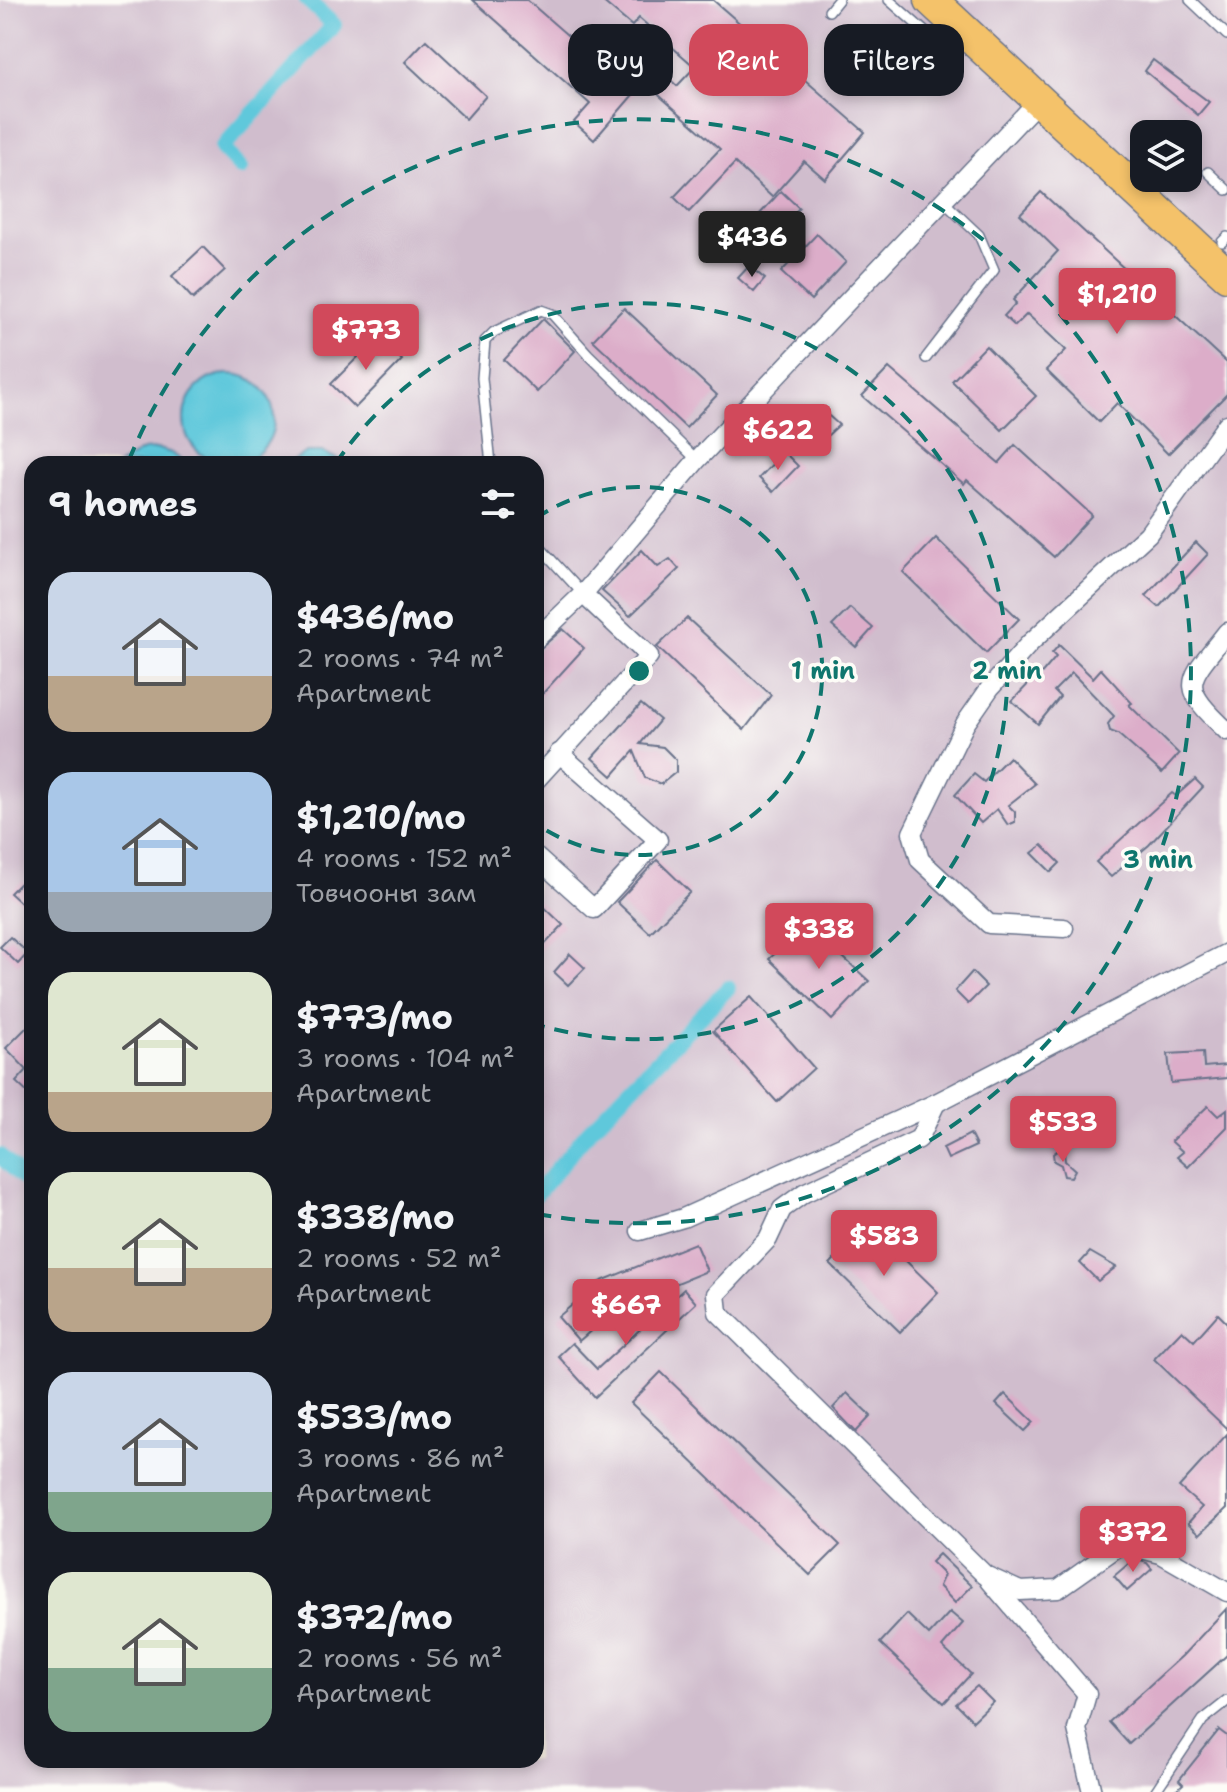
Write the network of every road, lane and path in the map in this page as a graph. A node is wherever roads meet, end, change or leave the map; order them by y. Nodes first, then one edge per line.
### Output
1 (838, 0) edge
2 (889, 0) edge
3 (931, 0) edge
4 (961, 0) edge
5 (1190, 0) edge
6 (829, 11) dead end
7 (916, 24) edge
8 (1227, 35) edge
9 (1040, 99) junction
10 (1130, 156) edge
11 (1208, 172) dead end
12 (1227, 190) edge
13 (1170, 192) edge
14 (943, 201) junction
15 (1225, 242) edge
16 (1227, 275) edge
17 (926, 358) dead end
18 (1227, 424) edge
19 (490, 456) edge
20 (697, 460) junction
21 (544, 552) edge
22 (583, 594) junction
23 (544, 631) edge
24 (1227, 632) edge
25 (1227, 731) edge
26 (559, 753) junction
27 (544, 771) edge
28 (544, 864) edge
29 (1064, 928) dead end
30 (1227, 953) edge
31 (936, 1103) junction
32 (640, 1231) dead end
33 (985, 1575) junction
34 (1227, 1592) edge
35 (1227, 1701) edge
36 (1092, 1792) edge
37 (1155, 1792) edge

1 - 6 lane
2 - 7 lane
3 - 9 highway
4 - 10 highway
5 - 8 lane
9 - 14 street
9 - 16 highway
11 - 12 lane
13 - 15 highway
14 - 17 lane
14 - 20 street
18 - 29 street
19 - 20 lane
20 - 22 street
21 - 22 lane
22 - 23 street
22 - 26 street
24 - 25 street
26 - 27 street
26 - 28 street
30 - 31 street
31 - 32 street
31 - 33 street
33 - 34 street
33 - 36 street
35 - 37 lane

